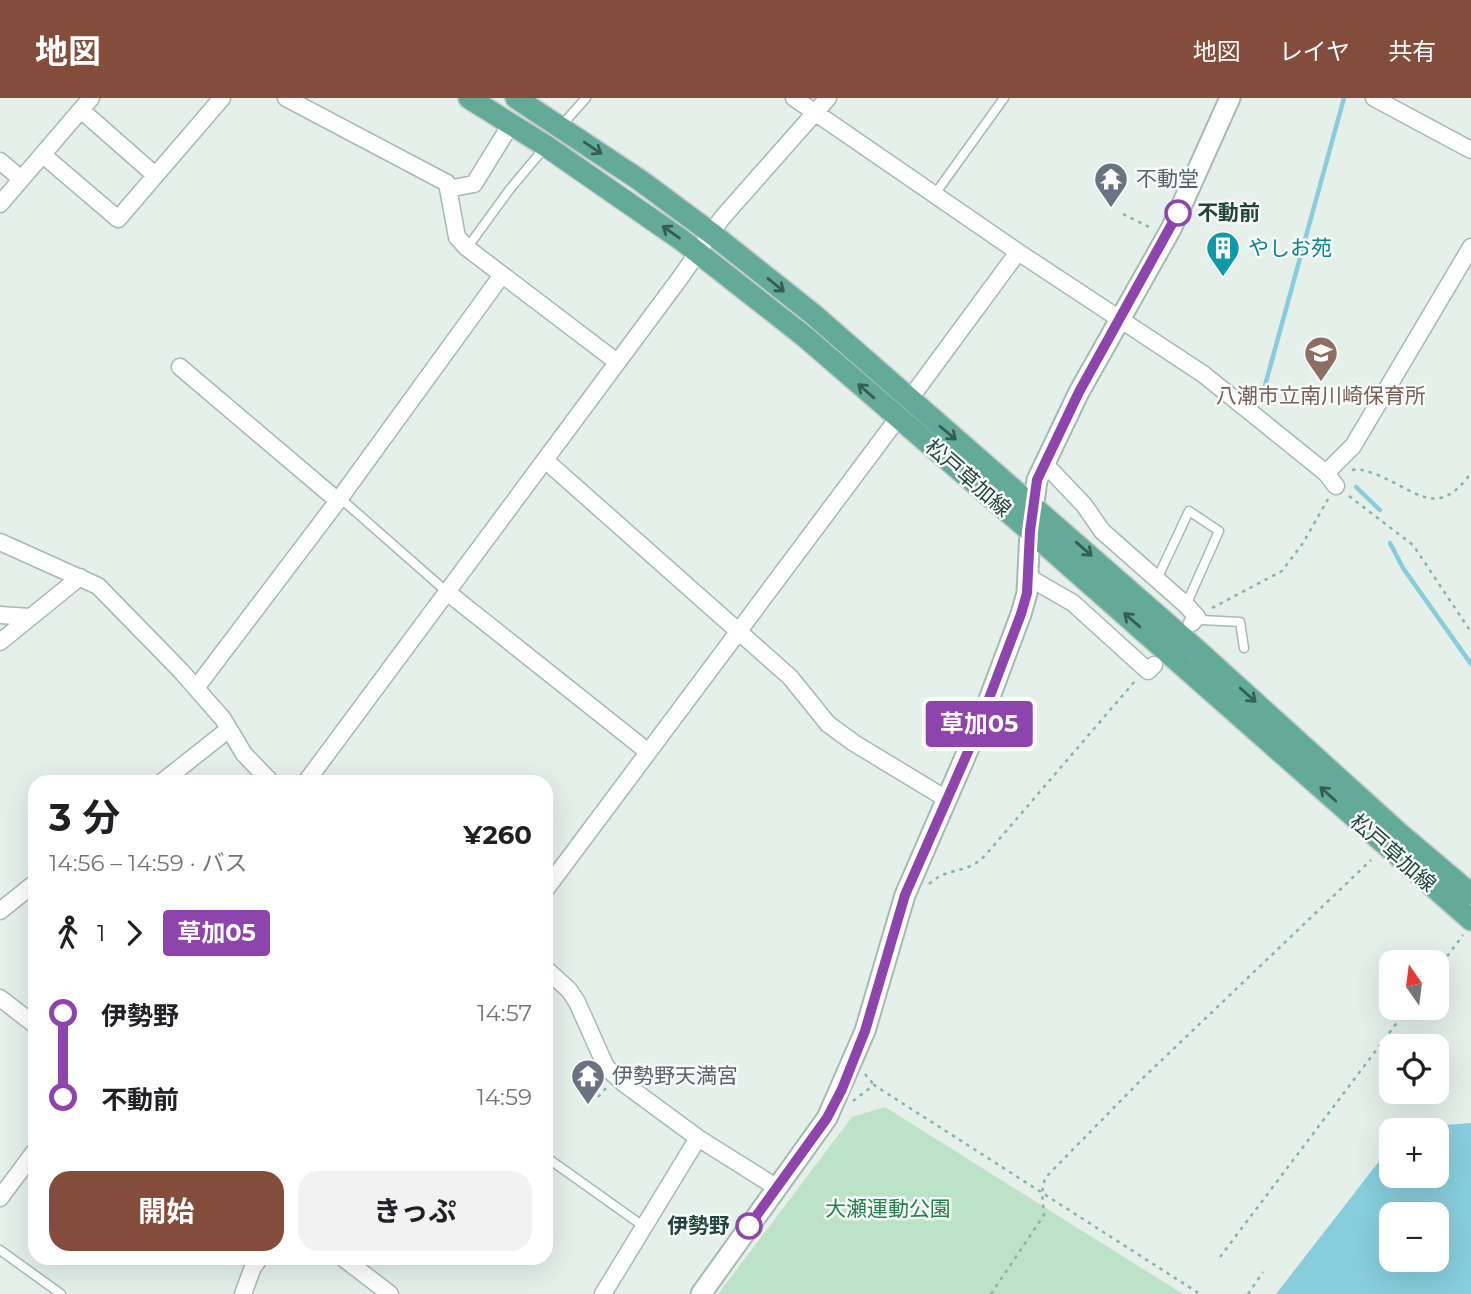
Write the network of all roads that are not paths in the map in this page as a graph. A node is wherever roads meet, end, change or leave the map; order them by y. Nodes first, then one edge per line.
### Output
1 (222, 98) edge
2 (286, 98) edge
3 (469, 98) edge
4 (516, 98) edge
5 (586, 98) edge
6 (794, 98) edge
7 (828, 98) edge
8 (1004, 98) edge
9 (1230, 98) edge
10 (1374, 98) edge
11 (86, 104) edge
12 (817, 113) junction
13 (511, 124) junction
14 (561, 126) junction
15 (546, 146) junction
16 (1471, 150) edge
17 (43, 155) junction
18 (0, 161) edge
19 (155, 175) junction
20 (21, 179) junction
21 (448, 189) junction
22 (935, 194) junction
23 (0, 204) edge
24 (711, 233) junction
25 (1471, 247) edge
26 (467, 248) junction
27 (697, 251) junction
28 (1018, 252) junction
29 (502, 275) junction
30 (1120, 320) junction
31 (617, 362) junction
32 (180, 367) dead end
33 (904, 409) junction
34 (545, 460) junction
35 (1044, 463) junction
36 (339, 500) junction
37 (1032, 504) junction
38 (1030, 531) junction
39 (0, 542) edge
40 (80, 577) junction
41 (1028, 577) junction
42 (1157, 579) junction
43 (447, 592) junction
44 (1186, 604) junction
45 (0, 615) edge
46 (30, 617) junction
47 (1195, 620) joint
48 (738, 630) junction
49 (0, 642) edge
50 (1244, 648) dead end
51 (1190, 657) junction
52 (1151, 668) road end
53 (196, 688) junction
54 (229, 729) junction
55 (647, 751) junction
56 (171, 775) edge
57 (264, 775) edge
58 (311, 775) edge
59 (948, 800) junction
60 (553, 879) edge
61 (28, 889) edge
62 (1471, 894) edge
63 (0, 911) edge
64 (1468, 927) edge
65 (553, 975) edge
66 (0, 998) edge
67 (28, 1020) edge
68 (698, 1138) junction
69 (28, 1160) edge
70 (553, 1162) edge
71 (776, 1187) junction
72 (0, 1198) edge
73 (643, 1227) junction
74 (0, 1250) edge
75 (255, 1265) edge
76 (352, 1265) edge
77 (61, 1294) edge
78 (243, 1294) edge
79 (390, 1294) edge
80 (603, 1294) edge
81 (701, 1294) edge

1 - 19 street
2 - 21 street
3 - 13 main road, 松戸草加線
4 - 14 main road, 松戸草加線
5 - 14 lane
6 - 12 street
7 - 12 street
8 - 22 lane
9 - 30 street
10 - 16 street
11 - 17 street
11 - 19 street
12 - 22 street
12 - 24 street
13 - 15 main road, 松戸草加線
13 - 21 street
14 -> 24 main road, 松戸草加線
15 - 26 lane
27 -> 15 main road, 松戸草加線
17 - 19 street
17 - 20 street
18 - 20 street
20 - 23 street
21 - 26 street
22 - 28 street
24 - 27 street
24 -> 33 main road, 松戸草加線
25 - 30 street
26 - 29 street
27 - 31 street
33 -> 27 main road, 松戸草加線
28 - 30 street
28 - 33 street
29 - 31 street
29 - 36 street
30 - 35 street
31 - 34 street
32 - 36 street
33 -> 37 main road, 松戸草加線
33 - 38 main road, 松戸草加線
33 - 48 street
34 - 43 street
34 - 48 street
35 - 37 street
35 - 42 street
36 - 43 lane
36 - 53 street
37 - 38 street
37 -> 51 main road, 松戸草加線
38 - 41 street
51 -> 38 main road, 松戸草加線
39 - 40 street
40 - 46 street
40 - 53 street
41 - 52 street
41 - 59 street
42 - 44 street
42 - 44 lane
43 - 55 street
43 - 58 street
44 - 47 street
45 - 46 street
46 - 49 street
47 - 50 lane
48 - 55 street
48 - 59 street
51 -> 62 main road, 松戸草加線
64 -> 51 main road, 松戸草加線
53 - 54 street
54 - 56 street
54 - 57 street
55 - 60 street
59 - 71 street
61 - 63 street
65 - 68 street
66 - 67 street
68 - 71 street
68 - 73 street
69 - 72 street
70 - 73 lane
71 - 81 street
73 - 80 street
74 - 77 lane
75 - 78 street
76 - 79 street

